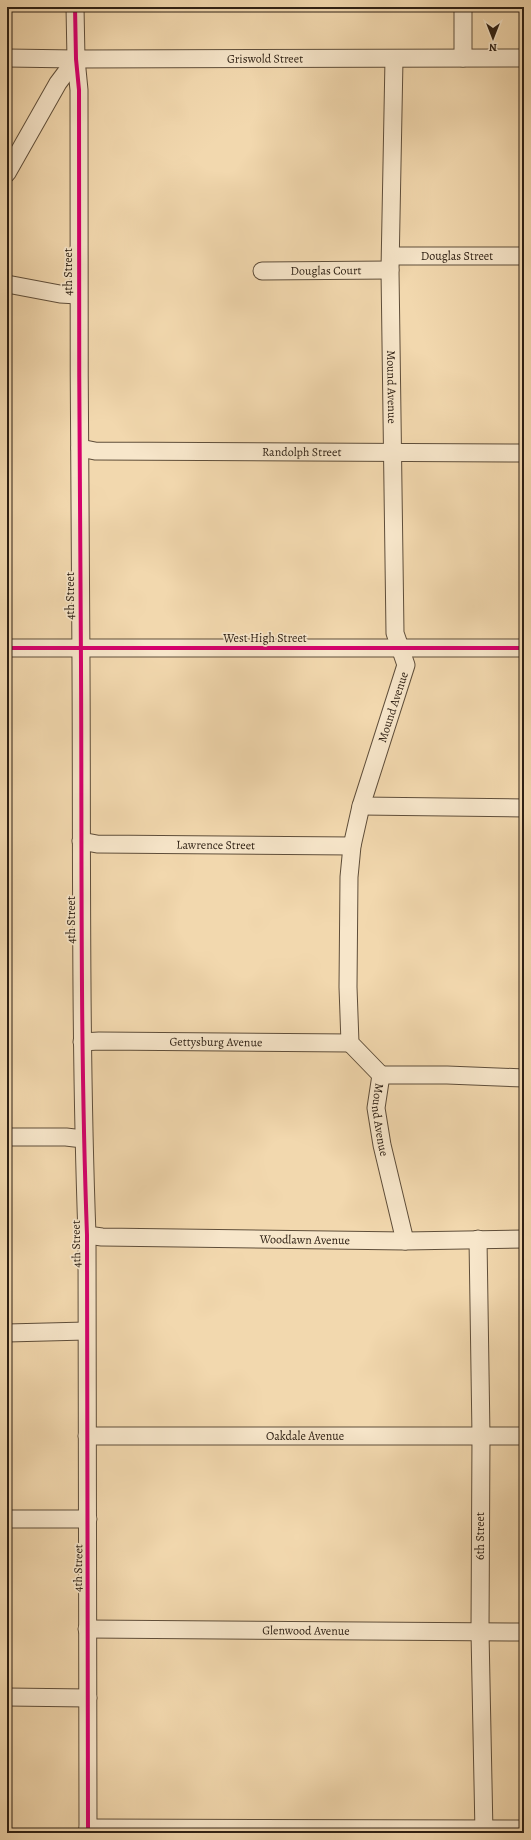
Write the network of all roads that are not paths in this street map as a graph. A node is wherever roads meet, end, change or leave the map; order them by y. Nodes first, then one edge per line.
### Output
1 (75, 7) edge
2 (463, 7) edge
3 (7, 58) edge
4 (463, 58) junction
5 (524, 58) edge
6 (76, 59) junction
7 (394, 59) junction
8 (7, 173) edge
9 (524, 256) edge
10 (391, 263) junction
11 (262, 271) dead end
12 (7, 284) edge
13 (78, 295) junction
14 (80, 448) junction
15 (394, 453) junction
16 (524, 453) edge
17 (7, 648) edge
18 (524, 648) edge
19 (81, 649) junction
20 (399, 649) junction
21 (361, 806) junction
22 (524, 808) edge
23 (81, 841) junction
24 (352, 846) junction
25 (82, 1042) junction
26 (350, 1043) junction
27 (381, 1075) junction
28 (524, 1078) edge
29 (7, 1137) edge
30 (83, 1139) junction
31 (87, 1235) junction
32 (478, 1239) junction
33 (524, 1239) edge
34 (405, 1241) junction
35 (86, 1331) junction
36 (7, 1333) edge
37 (87, 1436) junction
38 (480, 1436) junction
39 (524, 1436) edge
40 (88, 1519) junction
41 (7, 1520) edge
42 (87, 1629) junction
43 (480, 1632) junction
44 (524, 1632) edge
45 (7, 1697) edge
46 (88, 1698) junction
47 (524, 1829) edge
48 (88, 1830) edge
49 (484, 1831) edge

1 - 6 street, 4th Street
2 - 4 street
3 - 6 street, Griswold Street
4 - 5 street, Griswold Street
4 - 7 street, Griswold Street
6 - 7 street, Griswold Street
6 - 8 street
6 - 13 street, 4th Street
7 - 10 street, Mound Avenue
9 - 10 street, Douglas Street
10 - 11 street, Douglas Court
10 - 15 street, Mound Avenue
12 - 13 street
13 - 14 street, 4th Street
14 - 15 street, Randolph Street
14 - 19 street, 4th Street
15 - 16 street, Randolph Street
15 - 20 street, Mound Avenue
17 - 19 street, West High Street
18 - 20 street, West High Street
19 - 20 street, West High Street
19 - 23 street, 4th Street
20 - 21 street, Mound Avenue
21 - 22 street
21 - 24 street, Mound Avenue
23 - 24 street, Lawrence Street
23 - 25 street, 4th Street
24 - 26 street, Mound Avenue
25 - 26 street, Gettysburg Avenue
25 - 30 street, 4th Street
26 - 27 street, Mound Avenue
27 - 28 street
27 - 34 street, Mound Avenue
29 - 30 street
30 - 31 street, 4th Street
31 - 34 street, Woodlawn Avenue
31 - 35 street, 4th Street
32 - 33 street, Woodlawn Avenue
32 - 34 street, Woodlawn Avenue
32 - 38 street, 6th Street
35 - 36 street
35 - 37 street, 4th Street
37 - 38 street, Oakdale Avenue
37 - 40 street, 4th Street
38 - 39 street, Oakdale Avenue
38 - 43 street, 6th Street
40 - 41 street
40 - 42 street, 4th Street
42 - 43 street, Glenwood Avenue
42 - 46 street, 4th Street
43 - 44 street, Glenwood Avenue
43 - 49 street, 6th Street
45 - 46 street
46 - 48 street, 4th Street
47 - 49 street
48 - 49 street

